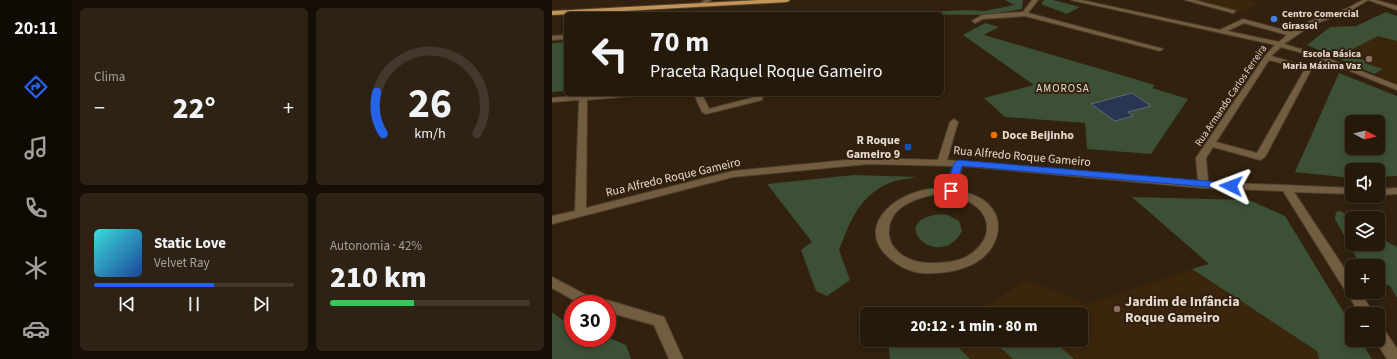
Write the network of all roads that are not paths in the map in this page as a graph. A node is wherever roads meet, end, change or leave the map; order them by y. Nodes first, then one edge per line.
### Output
1 (708, 0) edge
2 (786, 0) edge
3 (1035, 0) edge
4 (1074, 0) edge
5 (1188, 0) edge
6 (1366, 0) edge
7 (1371, 0) edge
8 (702, 4) junction
9 (1397, 8) edge
10 (1233, 10) dead end
11 (564, 12) edge
12 (569, 12) edge
13 (552, 13) edge
14 (1024, 14) junction
15 (975, 21) dead end
16 (1220, 32) junction
17 (1293, 35) junction
18 (564, 38) edge
19 (552, 39) edge
20 (1279, 44) junction
21 (1160, 49) dead end
22 (1267, 57) junction
23 (1397, 88) edge
24 (608, 96) edge
25 (699, 96) edge
26 (759, 96) edge
27 (583, 98) junction
28 (552, 100) edge
29 (954, 122) dead end
30 (1210, 142) junction
31 (942, 162) junction
32 (958, 163) junction
33 (1203, 185) junction
34 (1287, 189) junction
35 (951, 191) junction
36 (1345, 191) edge
37 (1397, 191) edge
38 (1385, 192) edge
39 (580, 213) junction
40 (552, 220) edge
41 (1345, 280) edge
42 (552, 282) edge
43 (575, 295) edge
44 (616, 309) edge
45 (1385, 343) edge
46 (676, 359) edge
47 (1395, 359) edge

1 - 8 street
2 - 8 main road
3 - 14 street
4 - 16 street
5 - 10 street
6 - 17 street, Rua Armando Carlos Ferreira
7 - 9 street
8 - 12 main road
11 - 13 main road
14 - 15 street
14 - 21 street
16 - 17 street
16 - 20 street
17 - 20 street, Rua Armando Carlos Ferreira
18 - 19 street
20 - 22 street, Rua Armando Carlos Ferreira
20 - 23 street
22 - 30 street, Rua Armando Carlos Ferreira
22 - 30 street
24 - 27 street
25 - 26 street
27 - 28 street
27 - 39 street
29 - 31 street
30 - 33 street, Rua Armando Carlos Ferreira
31 - 32 street, Rua Alfredo Roque Gameiro
31 - 39 street, Rua Alfredo Roque Gameiro
32 - 33 street, Rua Alfredo Roque Gameiro
32 - 35 street
33 - 34 street, Rua Alfredo Roque Gameiro
34 - 36 street, Rua Alfredo Roque Gameiro
34 - 41 street
35 - 35 street
37 - 38 street
39 - 40 street, Rua Alfredo Roque Gameiro
42 - 43 street
44 - 46 street
45 - 47 street

